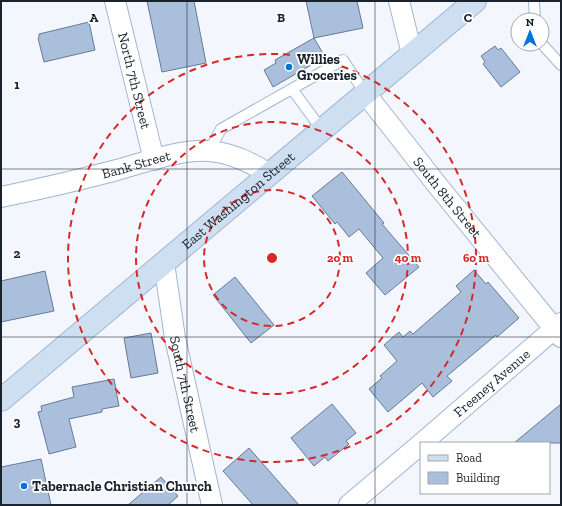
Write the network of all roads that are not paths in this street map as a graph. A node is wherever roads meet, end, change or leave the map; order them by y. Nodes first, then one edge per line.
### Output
1 (115, 1) edge
2 (399, 1) edge
3 (475, 1) edge
4 (534, 1) edge
5 (535, 12) edge
6 (549, 52) edge
7 (412, 54) junction
8 (561, 65) edge
9 (292, 89) junction
10 (366, 93) junction
11 (322, 130) junction
12 (209, 151) junction
13 (154, 160) junction
14 (269, 174) junction
15 (1, 197) edge
16 (164, 263) junction
17 (559, 330) edge
18 (1, 400) edge
19 (422, 442) edge
20 (420, 444) edge
21 (212, 505) edge
22 (349, 505) edge

1 - 13 street, North 7th Street
2 - 7 street
3 - 7 main road, East Washington Street
4 - 5 lane
6 - 8 lane
7 - 10 main road, East Washington Street
9 - 10 lane
9 - 11 lane
9 - 12 lane
10 - 11 main road, East Washington Street
10 - 17 street, South 8th Street
11 - 14 main road, East Washington Street
12 - 13 street, Bank Street
12 - 14 street, Bank Street
13 - 15 street, Bank Street
14 - 16 main road, East Washington Street
16 - 18 main road, East Washington Street
16 - 21 street, South 7th Street
17 - 19 street, Freeney Avenue
20 - 22 street, Freeney Avenue

